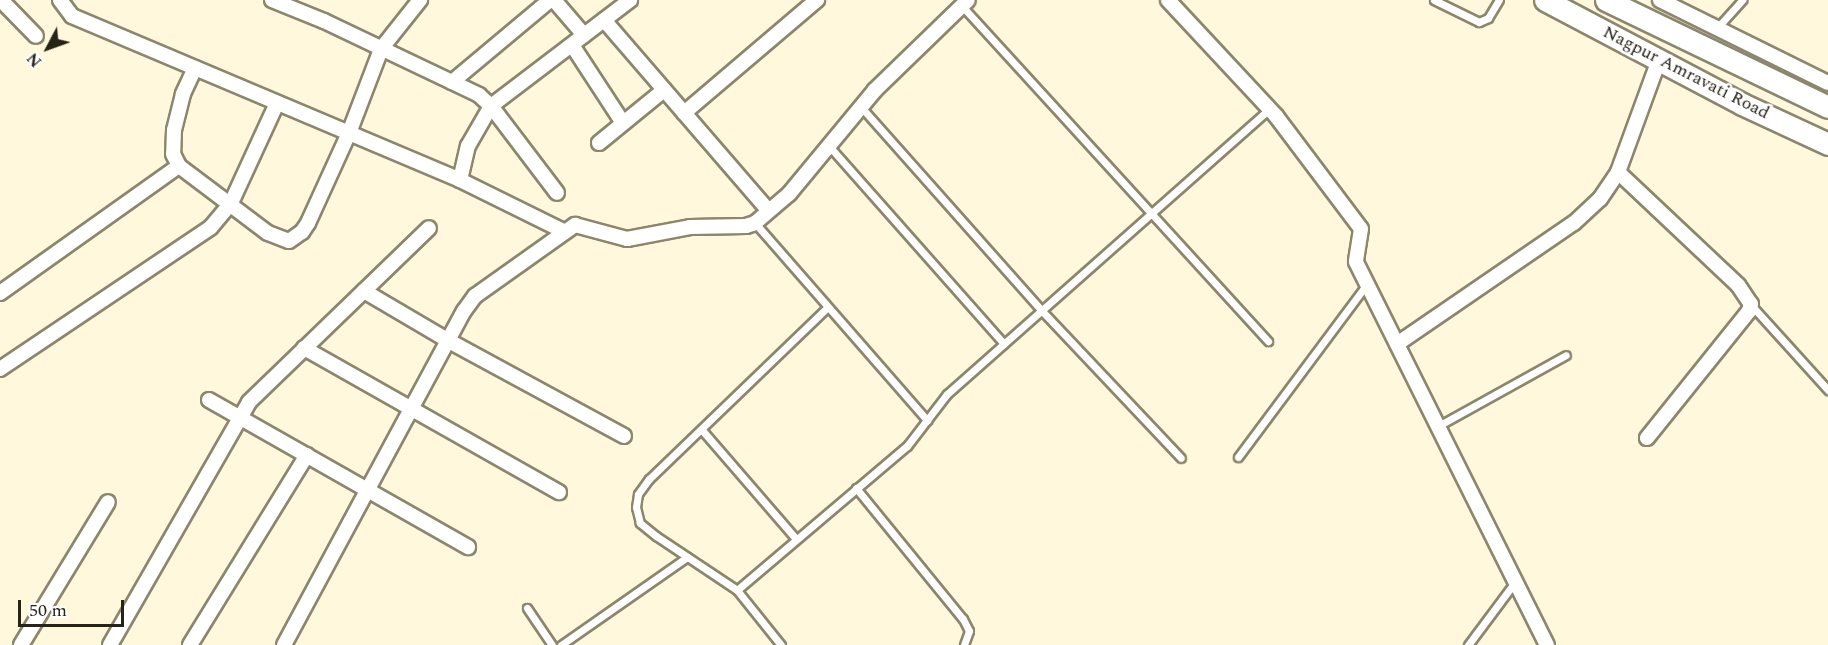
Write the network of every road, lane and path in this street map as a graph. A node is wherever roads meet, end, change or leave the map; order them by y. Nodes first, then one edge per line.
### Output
1 (1, 0) edge
2 (60, 0) edge
3 (272, 0) edge
4 (420, 0) edge
5 (552, 0) edge
6 (630, 0) edge
7 (817, 0) edge
8 (1168, 0) edge
9 (1434, 0) edge
10 (1499, 0) edge
11 (1545, 0) edge
12 (1606, 0) edge
13 (1660, 0) edge
14 (1742, 0) edge
15 (965, 3) edge
16 (604, 20) junction
17 (1717, 28) junction
18 (584, 35) junction
19 (36, 36) dead end
20 (572, 45) junction
21 (381, 49) junction
22 (1659, 60) junction
23 (195, 68) junction
24 (452, 82) junction
25 (1828, 83) edge
26 (664, 90) junction
27 (277, 103) junction
28 (491, 106) junction
29 (861, 106) junction
30 (1828, 107) edge
31 (1269, 109) junction
32 (684, 113) junction
33 (623, 123) junction
34 (349, 133) junction
35 (599, 143) dead end
36 (1828, 144) edge
37 (829, 146) junction
38 (179, 166) junction
39 (1618, 172) junction
40 (460, 180) junction
41 (557, 193) dead end
42 (231, 203) junction
43 (769, 211) junction
44 (1152, 212) junction
45 (755, 223) junction
46 (429, 228) dead end
47 (565, 232) junction
48 (1368, 284) junction
49 (364, 291) junction
50 (0, 293) edge
51 (1751, 304) junction
52 (826, 308) junction
53 (1042, 311) junction
54 (449, 341) junction
55 (1268, 341) dead end
56 (1004, 344) junction
57 (1397, 344) junction
58 (304, 348) junction
59 (1566, 355) dead end
60 (0, 369) edge
61 (1828, 390) edge
62 (209, 400) dead end
63 (412, 410) junction
64 (240, 417) junction
65 (927, 420) junction
66 (1438, 426) junction
67 (702, 430) junction
68 (624, 436) dead end
69 (1647, 438) dead end
70 (307, 455) junction
71 (1238, 457) dead end
72 (1181, 458) dead end
73 (856, 488) junction
74 (368, 490) junction
75 (559, 492) dead end
76 (108, 502) dead end
77 (796, 539) junction
78 (468, 547) dead end
79 (687, 557) junction
80 (1516, 581) junction
81 (737, 590) junction
82 (527, 608) dead end
83 (21, 645) edge
84 (110, 645) edge
85 (189, 645) edge
86 (284, 645) edge
87 (552, 645) edge
88 (561, 645) edge
89 (781, 645) edge
90 (964, 645) edge
91 (1468, 645) edge
92 (1547, 645) edge

1 - 19 street
2 - 23 street
3 - 21 street
4 - 21 street
5 - 18 street
5 - 24 street
6 - 16 street
7 - 32 street
8 - 31 street
9 - 10 lane
11 - 22 highway, Nagpur Amravati Road
12 - 30 highway, Nagpur Amravati Road
13 - 17 street
14 - 17 lane
15 - 29 street
15 - 44 lane
16 - 18 street
16 - 26 street
17 - 25 street
18 - 20 street
20 - 28 street
20 - 33 street
21 - 24 street
21 - 34 street
22 - 36 highway, Nagpur Amravati Road
22 - 39 street
23 - 27 street
23 - 38 street
24 - 28 street
26 - 32 street
26 - 33 street
27 - 34 street
27 - 42 street
28 - 40 street
28 - 41 street
29 - 37 street
29 - 53 lane
31 - 44 lane
31 - 48 street
32 - 43 street
33 - 35 street
34 - 40 street
34 - 42 street
37 - 43 street
37 - 56 lane
38 - 42 street
38 - 50 street
39 - 51 street
39 - 57 street
40 - 47 street
42 - 60 street
43 - 45 street
44 - 53 lane
44 - 55 lane
45 - 47 street
45 - 52 lane
46 - 49 street
47 - 54 street
48 - 57 street
48 - 71 lane
49 - 54 street
49 - 58 street
51 - 61 lane
51 - 69 street
52 - 65 lane
52 - 67 lane
53 - 56 lane
53 - 72 lane
54 - 63 street
54 - 68 street
56 - 65 lane
57 - 66 street
58 - 63 street
58 - 64 street
59 - 66 lane
62 - 64 street
63 - 74 street
63 - 75 street
64 - 70 street
64 - 84 street
65 - 73 lane
66 - 80 street
67 - 77 lane
67 - 79 lane
70 - 74 street
70 - 85 street
73 - 77 lane
73 - 90 lane
74 - 78 street
74 - 86 street
76 - 83 street
77 - 81 lane
79 - 81 lane
79 - 88 lane
80 - 91 lane
80 - 92 street
81 - 89 lane
82 - 87 lane

